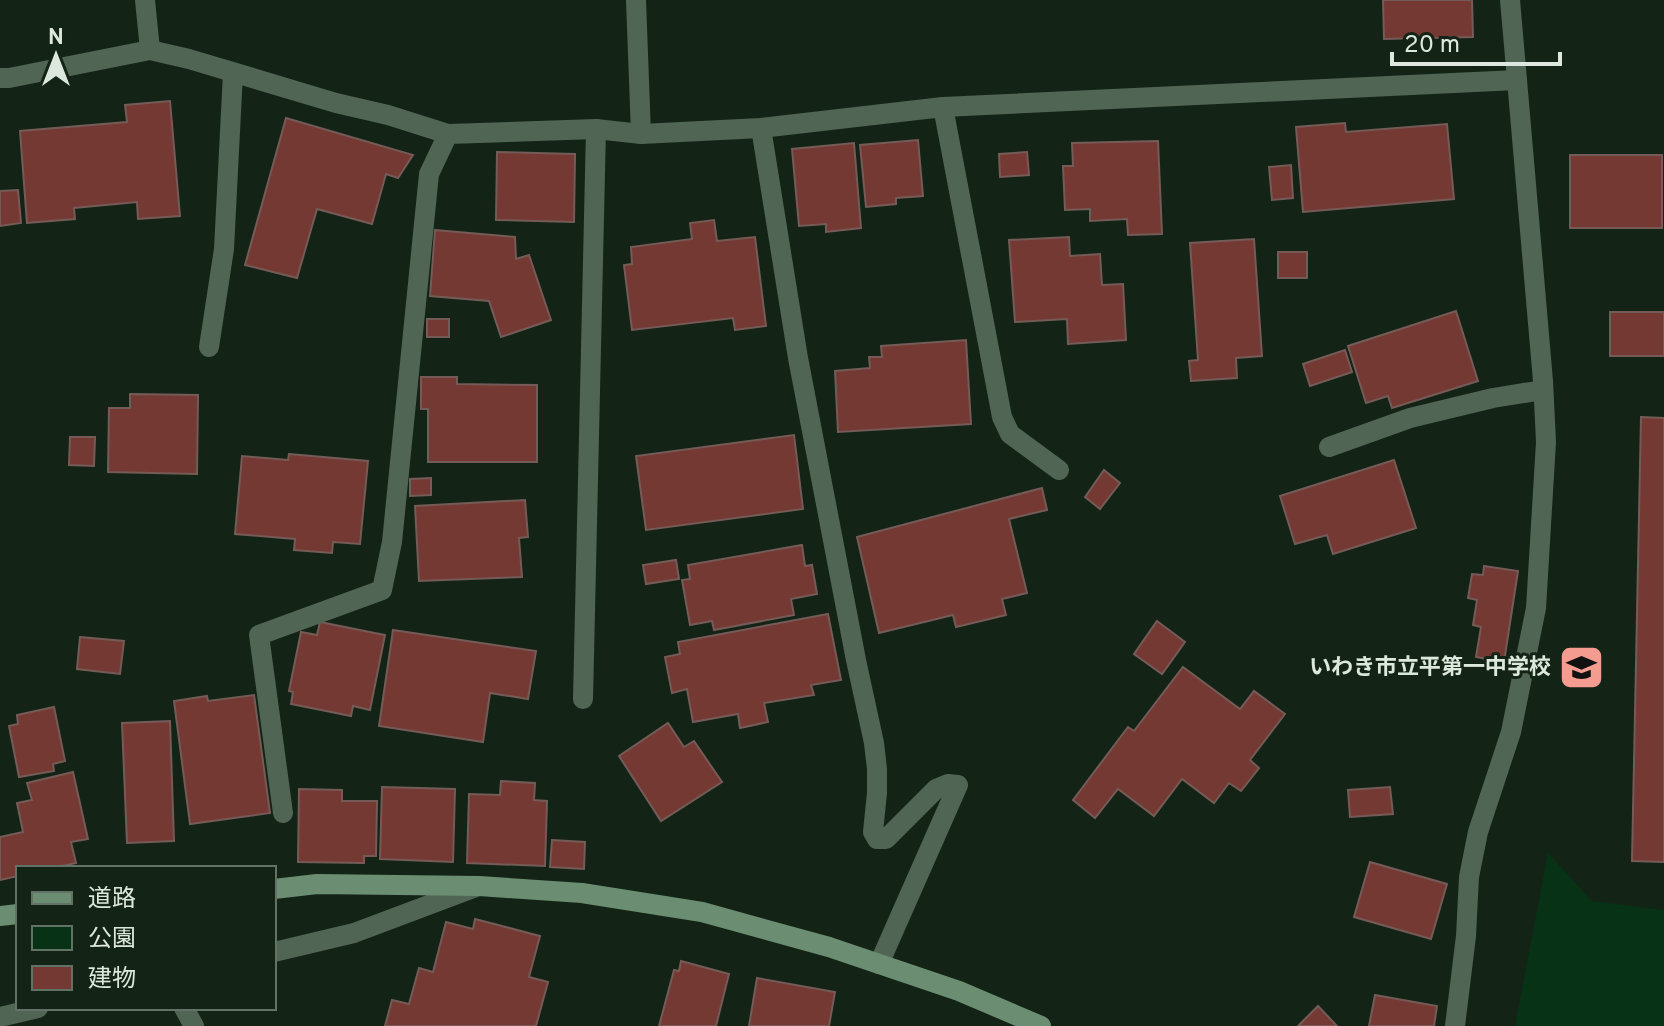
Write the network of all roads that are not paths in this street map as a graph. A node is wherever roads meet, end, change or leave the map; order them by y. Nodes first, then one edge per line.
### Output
1 (145, 0) edge
2 (636, 0) edge
3 (1510, 0) edge
4 (150, 50) junction
5 (233, 73) junction
6 (0, 78) edge
7 (1517, 80) junction
8 (943, 107) junction
9 (761, 128) junction
10 (596, 129) junction
11 (448, 134) junction
12 (641, 134) junction
13 (209, 347) dead end
14 (1543, 390) junction
15 (1329, 447) dead end
16 (1059, 470) dead end
17 (583, 699) dead end
18 (283, 813) dead end
19 (479, 886) junction
20 (276, 889) edge
21 (276, 952) edge
22 (879, 964) junction
23 (30, 1010) edge
24 (0, 1017) edge
25 (1041, 1026) edge
26 (1455, 1026) edge

1 - 4 street
2 - 12 street
3 - 7 street
4 - 5 street
4 - 6 street
5 - 11 street
5 - 13 street
7 - 8 street
7 - 14 street
8 - 9 street
8 - 16 street
9 - 12 street
9 - 22 street
10 - 11 street
10 - 12 street
10 - 17 street
11 - 18 street
14 - 15 street
14 - 26 street
19 - 20 street
19 - 21 street
19 - 22 street
22 - 25 street
23 - 24 street

